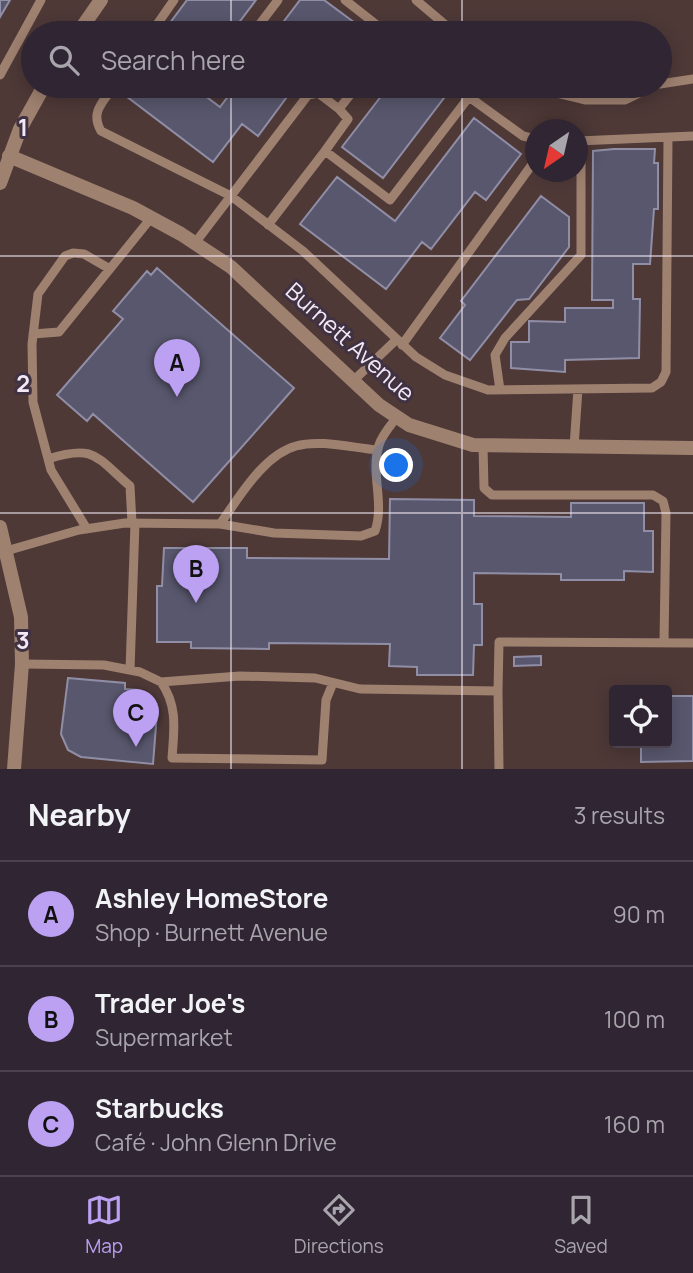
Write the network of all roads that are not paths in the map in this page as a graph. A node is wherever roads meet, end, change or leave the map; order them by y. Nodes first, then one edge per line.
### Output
1 (41, 0) edge
2 (101, 0) edge
3 (174, 0) edge
4 (278, 0) edge
5 (345, 0) edge
6 (415, 0) edge
7 (30, 21) edge
8 (86, 21) edge
9 (159, 21) edge
10 (262, 21) edge
11 (372, 21) edge
12 (440, 21) edge
13 (21, 37) edge
14 (0, 75) edge
15 (693, 79) edge
16 (672, 82) edge
17 (37, 98) edge
18 (105, 98) edge
19 (306, 98) edge
20 (325, 98) edge
21 (348, 98) edge
22 (468, 98) edge
23 (470, 98) edge
24 (577, 98) edge
25 (629, 98) edge
26 (339, 109) junction
27 (525, 136) edge
28 (693, 136) edge
29 (668, 139) junction
30 (588, 141) edge
31 (325, 151) junction
32 (5, 154) edge
33 (525, 174) edge
34 (580, 182) edge
35 (0, 183) edge
36 (231, 196) junction
37 (151, 218) junction
38 (268, 225) junction
39 (195, 243) junction
40 (110, 270) junction
41 (33, 334) junction
42 (399, 342) junction
43 (353, 381) junction
44 (578, 389) junction
45 (500, 390) junction
46 (397, 417) junction
47 (483, 446) junction
48 (574, 447) junction
49 (693, 448) edge
50 (378, 450) junction
51 (48, 459) junction
52 (133, 523) junction
53 (220, 524) junction
54 (0, 527) edge
55 (87, 529) junction
56 (6, 551) junction
57 (664, 642) junction
58 (693, 643) edge
59 (22, 664) junction
60 (131, 670) junction
61 (160, 682) junction
62 (333, 683) junction
63 (498, 691) junction
64 (13, 769) edge
65 (499, 769) edge

1 - 7 lane
2 - 8 street
3 - 9 lane
4 - 10 lane
5 - 11 lane
6 - 12 lane
13 - 14 lane
15 - 16 lane
17 - 32 street
18 - 36 lane
19 - 36 lane
20 - 26 lane
21 - 26 lane
22 - 31 lane
23 - 27 lane
24 - 25 lane
26 - 31 lane
28 - 29 lane
29 - 30 lane
29 - 44 lane
31 - 38 lane
32 - 35 street
32 - 37 street, Burnett Avenue
33 - 42 lane
34 - 45 lane
36 - 38 lane
36 - 39 lane
37 - 39 street, Burnett Avenue
37 - 40 lane
38 - 42 lane
39 - 43 street, Burnett Avenue
40 - 41 lane
40 - 41 lane
41 - 51 lane
42 - 43 lane
42 - 45 lane
43 - 46 street, Burnett Avenue
44 - 45 lane
44 - 48 lane
46 - 47 street, Burnett Avenue
46 - 50 lane
47 - 48 street, Burnett Avenue
47 - 57 lane
48 - 49 street, Burnett Avenue
50 - 53 lane
50 - 53 lane
51 - 52 lane
51 - 55 lane
52 - 53 lane
52 - 55 lane
52 - 60 lane
54 - 56 street
55 - 56 lane
56 - 59 street
57 - 58 lane
57 - 63 lane
59 - 60 lane
59 - 64 street
60 - 61 lane
61 - 62 lane
61 - 62 lane
62 - 63 lane
63 - 65 lane

